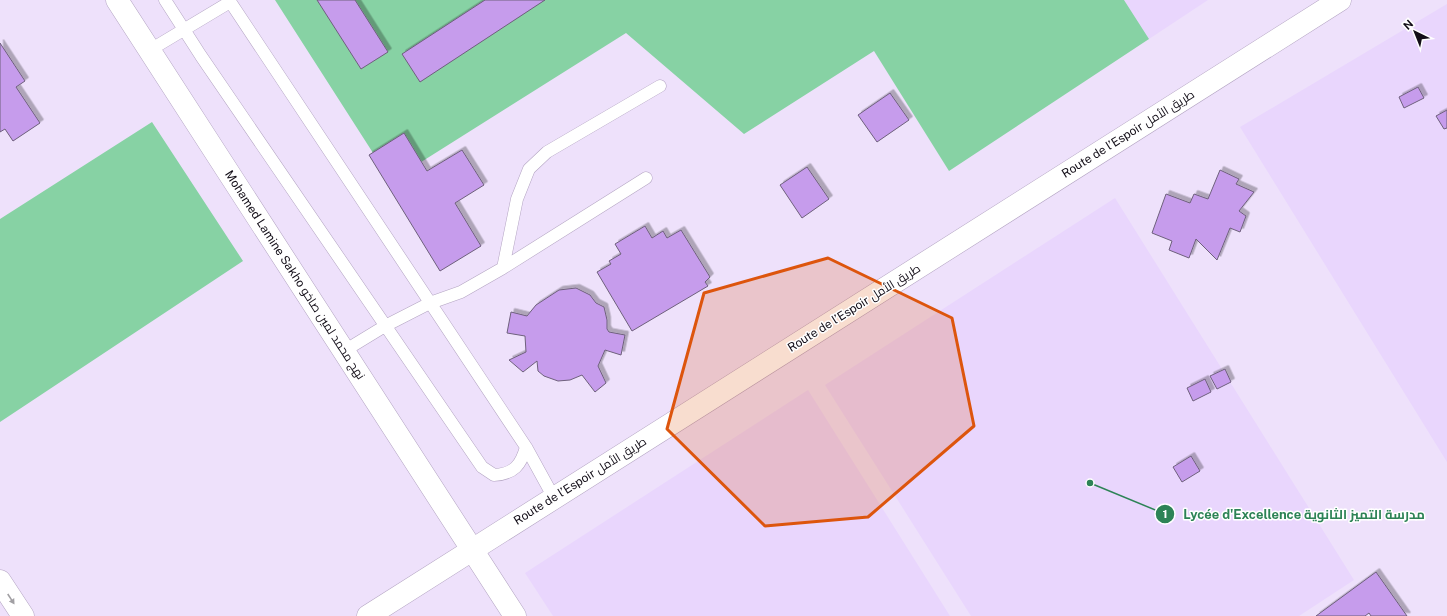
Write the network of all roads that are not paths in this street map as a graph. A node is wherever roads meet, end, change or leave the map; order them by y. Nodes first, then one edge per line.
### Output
1 (118, 0) edge
2 (165, 0) edge
3 (1340, 0) edge
4 (229, 1) edge
5 (184, 29) junction
6 (150, 50) junction
7 (660, 86) dead end
8 (646, 178) dead end
9 (503, 268) junction
10 (430, 303) junction
11 (385, 326) junction
12 (344, 351) junction
13 (526, 447) junction
14 (554, 498) junction
15 (472, 550) junction
16 (0, 581) edge
17 (23, 616) edge
18 (368, 616) edge
19 (515, 616) edge

1 - 6 street, Mohamed Lamine Sakho نهج محمد لمين صاخو
2 - 5 lane
3 - 14 street, Route de l’Espoir طريق الأمل
4 - 5 lane
4 - 10 lane
5 - 6 lane
5 - 11 lane
6 - 12 street, Mohamed Lamine Sakho نهج محمد لمين صاخو
7 - 9 lane
8 - 9 lane
9 - 10 lane
10 - 11 lane
10 - 13 lane
11 - 12 lane
11 - 13 lane
12 - 15 street, Mohamed Lamine Sakho نهج محمد لمين صاخو
13 - 14 lane
14 - 15 street, Route de l’Espoir طريق الأمل
15 - 18 street, Route de l’Espoir طريق الأمل
15 - 19 street, Mohamed Lamine Sakho نهج محمد لمين صاخو
16 -> 17 street

